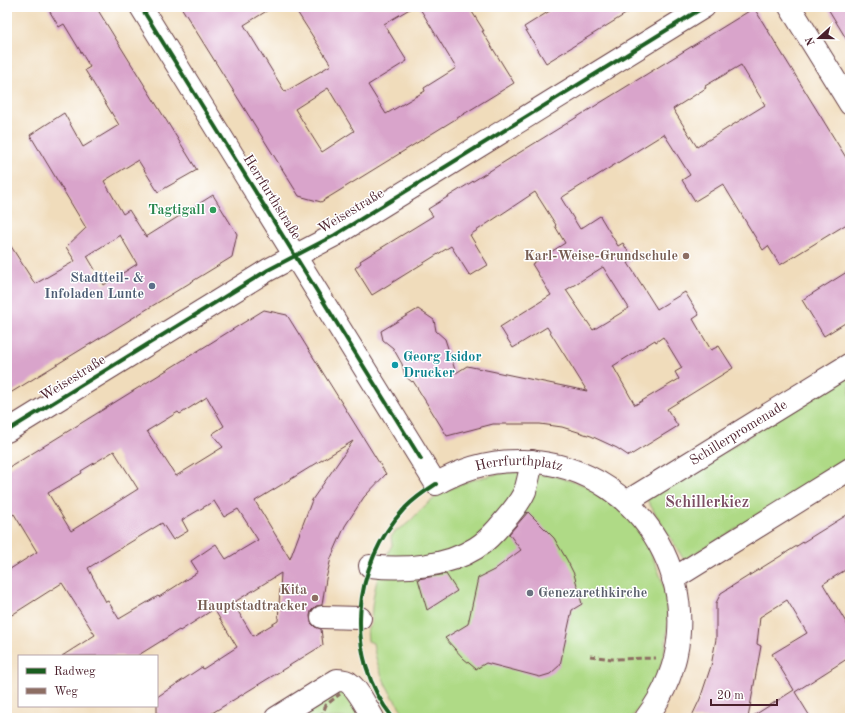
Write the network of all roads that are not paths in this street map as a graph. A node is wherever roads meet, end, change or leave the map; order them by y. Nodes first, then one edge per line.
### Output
1 (141, 7) edge
2 (704, 7) edge
3 (790, 7) edge
4 (850, 104) edge
5 (296, 256) junction
6 (850, 364) edge
7 (7, 431) edge
8 (532, 461) junction
9 (850, 469) edge
10 (436, 484) joint
11 (626, 502) junction
12 (370, 566) dead end
13 (673, 579) junction
14 (322, 618) dead end
15 (360, 618) dead end
16 (276, 718) edge
17 (373, 718) edge
18 (646, 718) edge

1 - 5 street, Herrfurthstraße
2 - 5 street, Weisestraße
3 - 4 street
5 - 7 street, Weisestraße
5 - 10 street, Herrfurthstraße
6 - 11 street, Schillerpromenade
8 - 10 street, Herrfurthplatz
8 - 11 street, Herrfurthplatz
8 - 12 street
9 - 13 street
11 - 13 street, Herrfurthplatz
13 - 18 street, Herrfurthplatz
14 - 15 street
16 - 17 street

